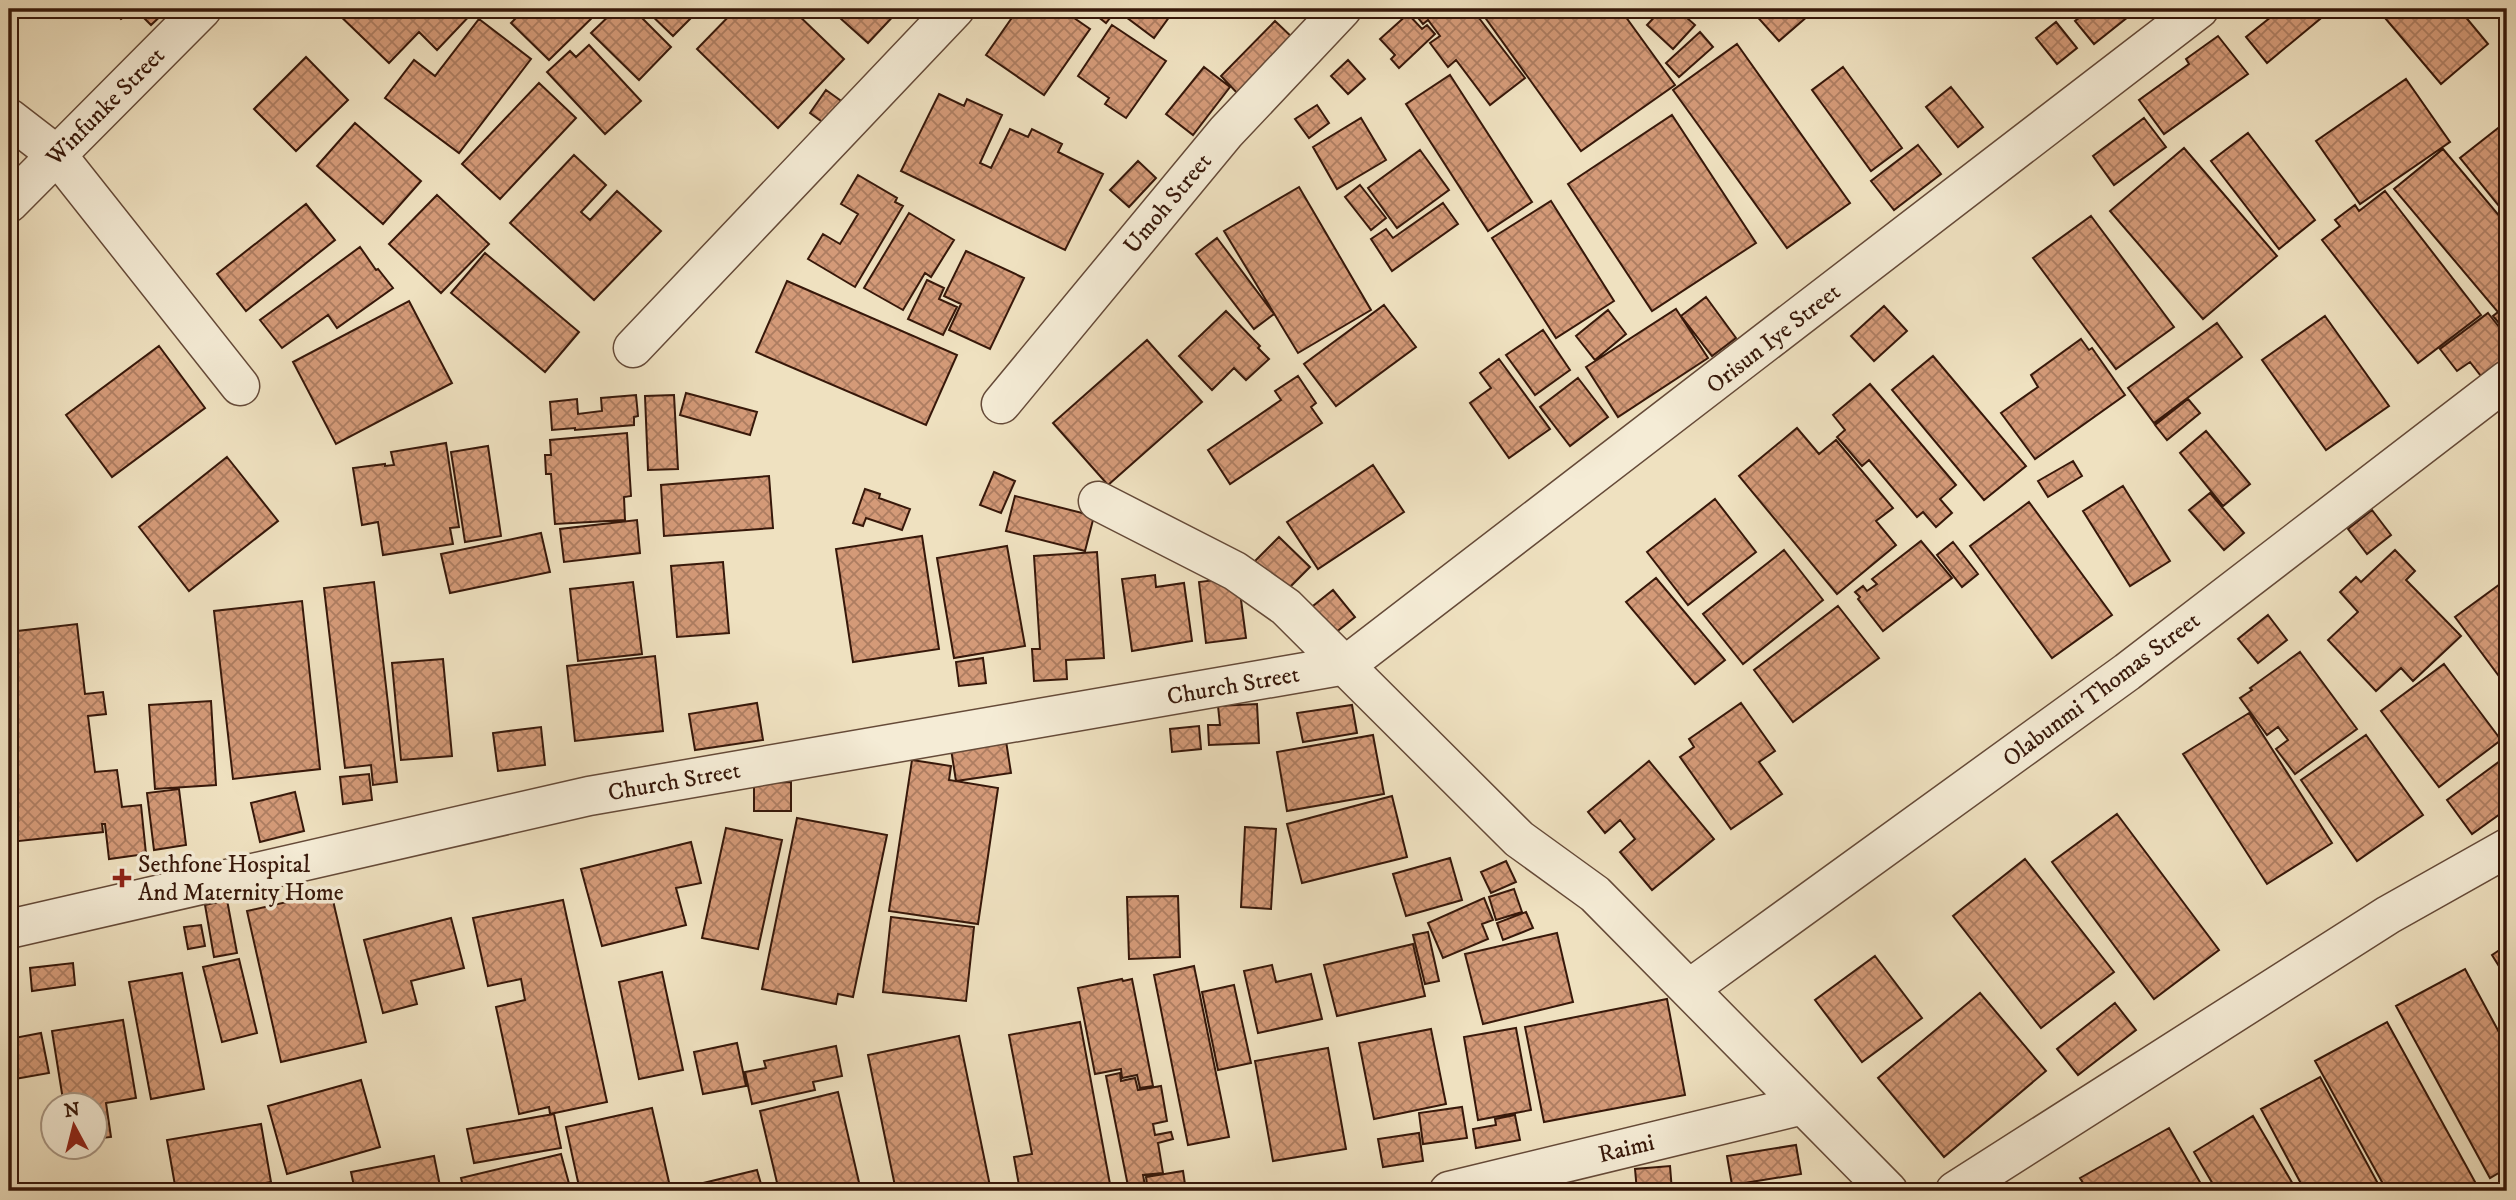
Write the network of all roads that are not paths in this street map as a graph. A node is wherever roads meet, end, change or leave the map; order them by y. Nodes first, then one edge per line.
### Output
1 (202, 9) edge
2 (955, 9) edge
3 (1342, 9) edge
4 (2199, 9) edge
5 (9, 118) edge
6 (57, 155) junction
7 (9, 203) edge
8 (634, 348) dead end
9 (2507, 380) edge
10 (240, 386) dead end
11 (1001, 404) dead end
12 (1098, 501) dead end
13 (1346, 666) junction
14 (2507, 848) edge
15 (9, 929) edge
16 (1689, 989) junction
17 (1803, 1105) junction
18 (1449, 1191) edge
19 (1888, 1191) edge
20 (1955, 1191) edge

1 - 6 street, Winfunke Street
2 - 8 street
3 - 11 street, Umoh Street
4 - 13 street, Orisun Iye Street
5 - 6 street
6 - 7 street, Winfunke Street
6 - 10 street
9 - 16 street, Olabunmi Thomas Street
12 - 13 street
13 - 15 street, Church Street
13 - 16 street
14 - 20 street
16 - 17 street
17 - 18 street, Raimi
17 - 19 street

